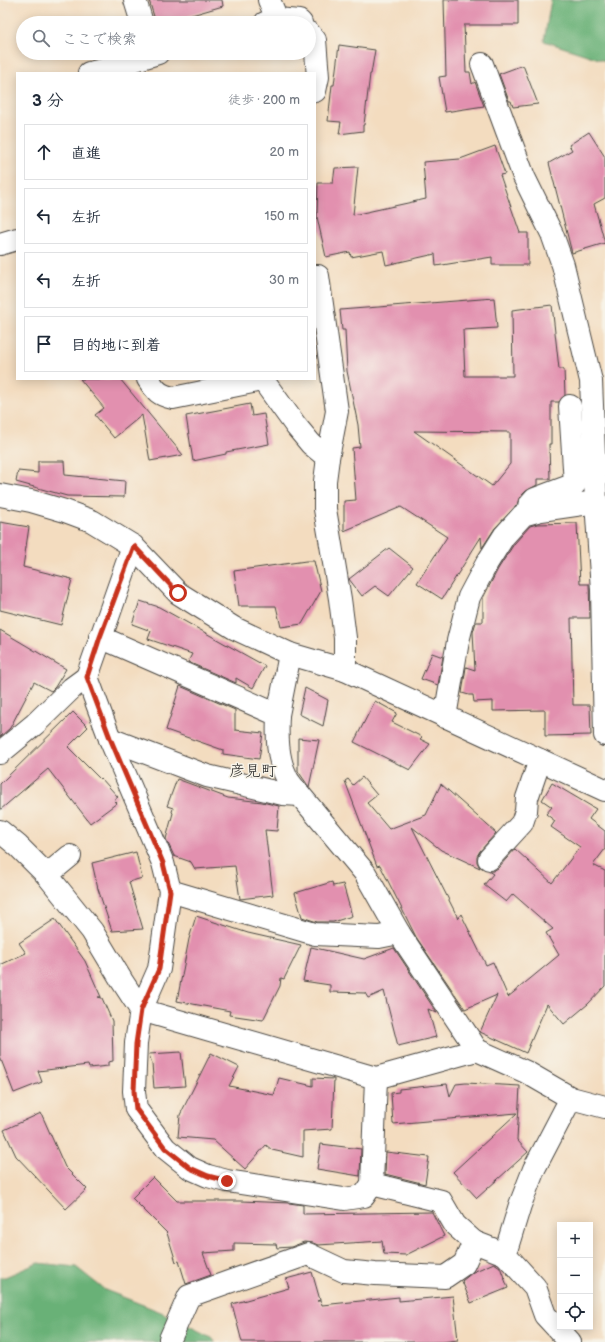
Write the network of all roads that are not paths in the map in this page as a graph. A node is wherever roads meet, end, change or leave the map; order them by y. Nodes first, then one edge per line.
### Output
1 (135, 0) edge
2 (140, 16) edge
3 (316, 52) edge
4 (135, 60) edge
5 (482, 64) dead end
6 (94, 72) edge
7 (316, 86) edge
8 (16, 239) edge
9 (0, 244) edge
10 (318, 276) dead end
11 (149, 380) edge
12 (262, 380) edge
13 (570, 406) dead end
14 (328, 458) junction
15 (0, 495) edge
16 (596, 502) junction
17 (523, 515) junction
18 (134, 546) junction
19 (100, 637) junction
20 (290, 654) junction
21 (345, 670) junction
22 (87, 677) junction
23 (278, 715) junction
24 (445, 717) junction
25 (605, 734) edge
26 (110, 738) junction
27 (0, 753) edge
28 (540, 760) junction
29 (605, 790) edge
30 (300, 795) junction
31 (0, 830) edge
32 (70, 856) dead end
33 (489, 859) dead end
34 (47, 875) junction
35 (170, 891) junction
36 (399, 933) junction
37 (141, 1010) junction
38 (476, 1050) junction
39 (376, 1078) junction
40 (571, 1098) junction
41 (605, 1107) edge
42 (372, 1184) junction
43 (474, 1242) junction
44 (505, 1254) junction
45 (170, 1338) dead end
46 (570, 1342) edge

1 - 2 street
3 - 7 street
4 - 6 street
5 - 16 street
8 - 9 street
10 - 14 street
11 - 12 street
12 - 14 street
13 - 17 street
14 - 21 street
15 - 18 street
16 - 17 street
16 - 25 street
17 - 24 street
18 - 19 street
18 - 20 street
19 - 22 street
19 - 23 street
20 - 21 street
20 - 23 street
21 - 24 street
22 - 26 street
22 - 27 street
23 - 30 street
24 - 28 street
26 - 30 street
26 - 35 street
28 - 29 street
28 - 33 street
30 - 36 street
31 - 34 street
32 - 34 street
34 - 37 street
35 - 36 street
35 - 37 street
36 - 38 street
37 - 39 street
37 - 42 street
38 - 39 street
38 - 40 street
39 - 42 street
40 - 41 street
40 - 44 street
42 - 43 street
43 - 44 street
43 - 45 street
44 - 46 street

